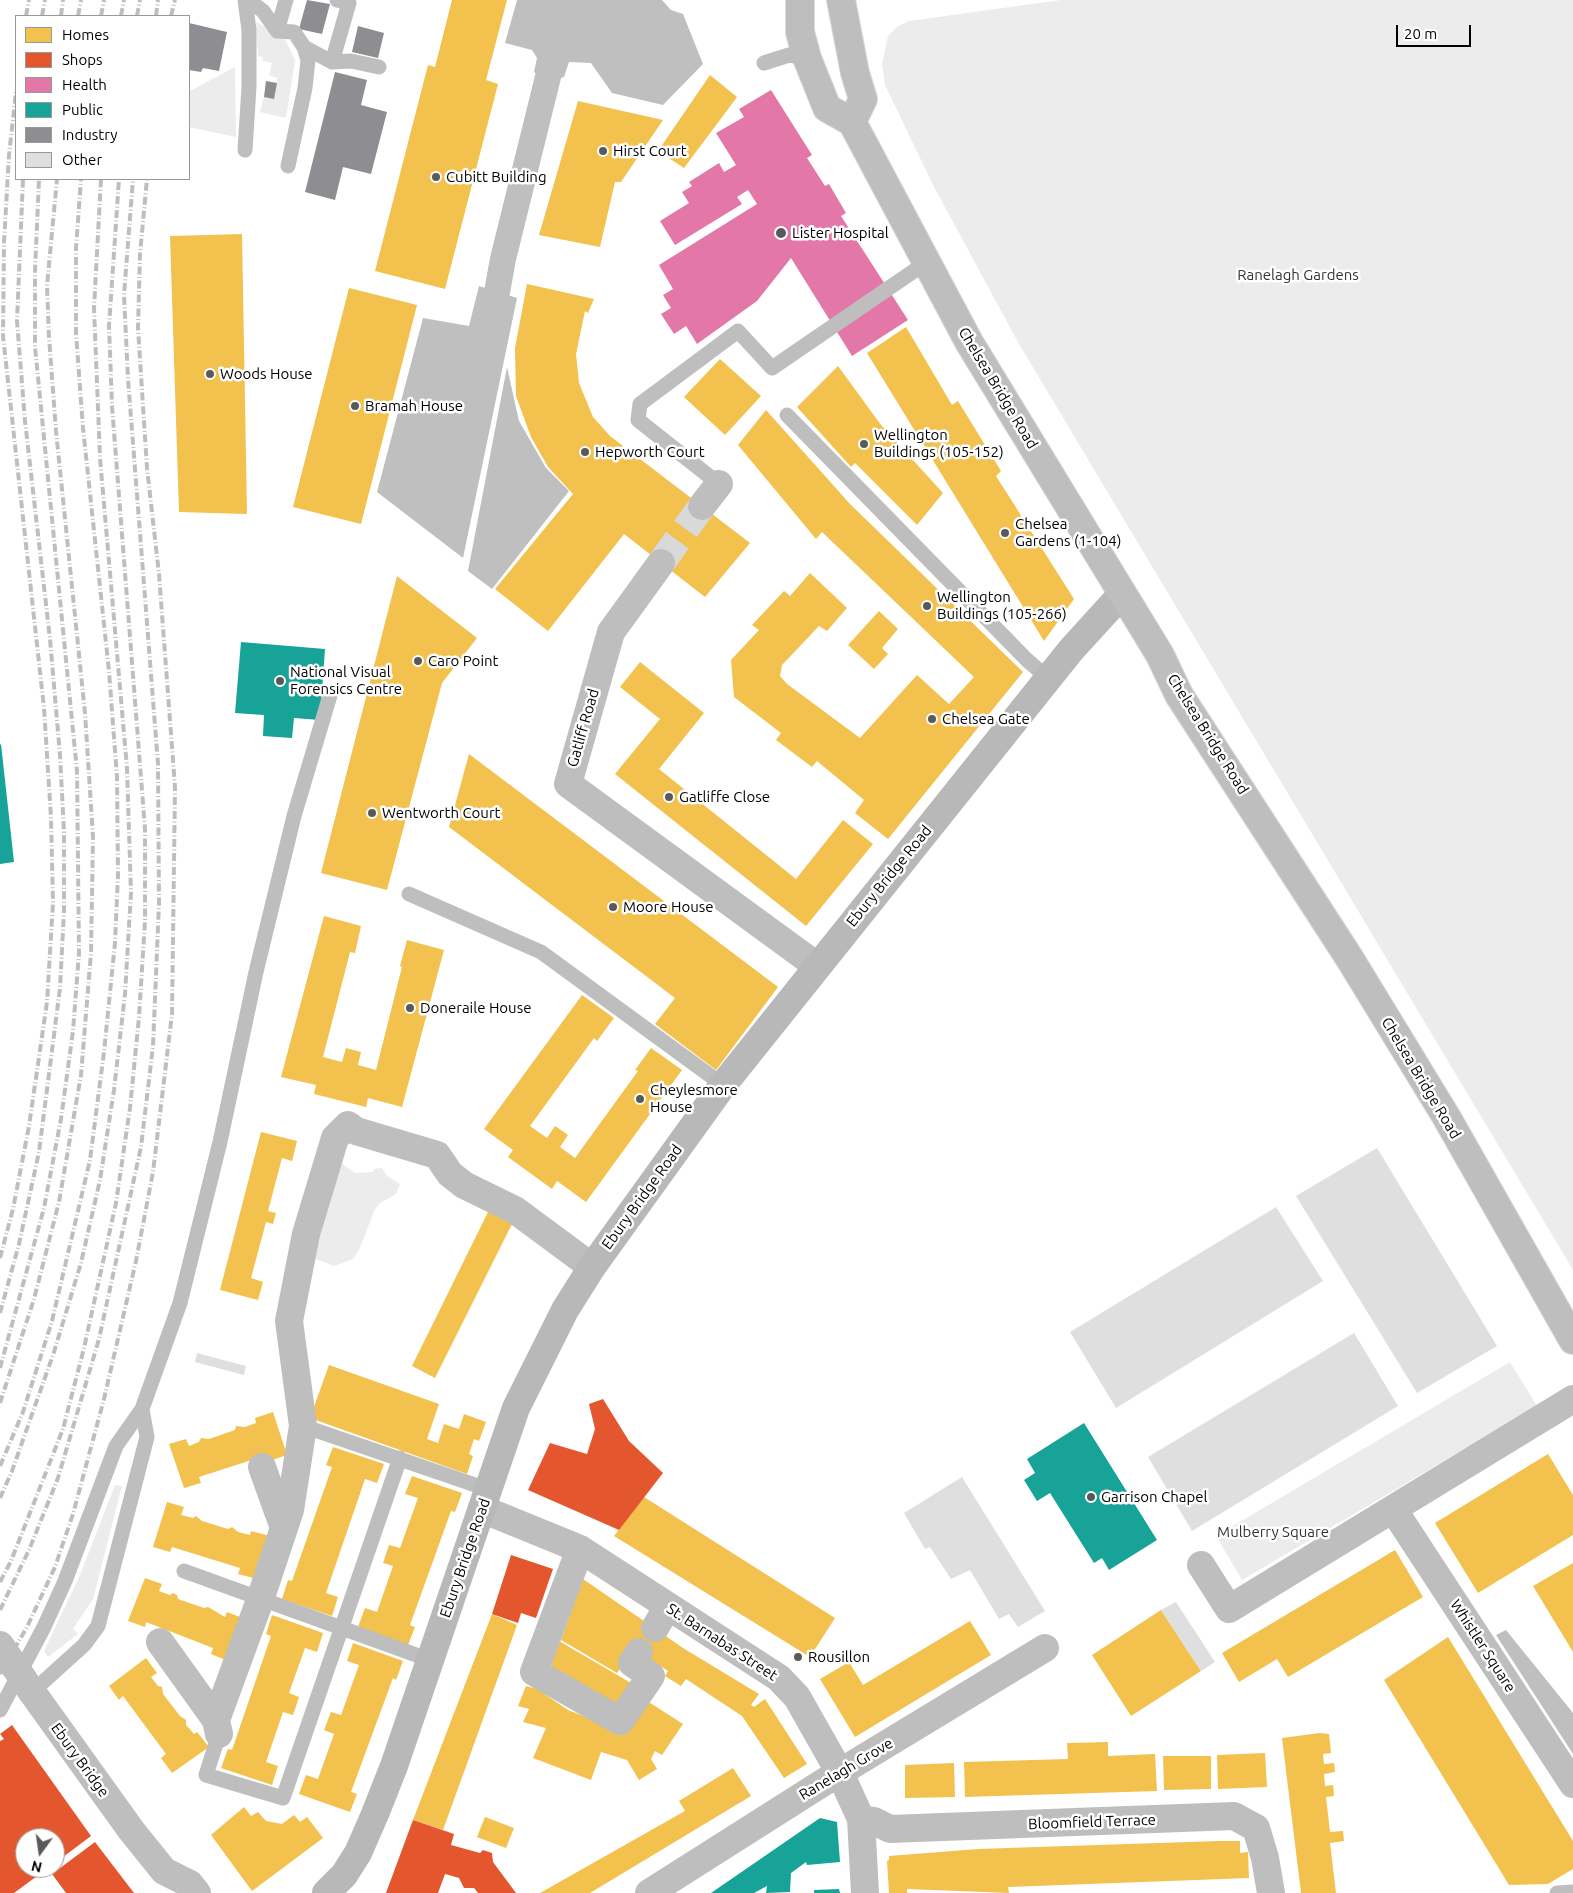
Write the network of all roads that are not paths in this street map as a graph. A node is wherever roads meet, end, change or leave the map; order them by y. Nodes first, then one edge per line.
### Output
1 (247, 0) edge
2 (286, 0) edge
3 (337, 0) edge
4 (800, 0) edge
5 (841, 0) edge
6 (277, 31) junction
7 (304, 46) junction
8 (807, 58) junction
9 (332, 62) junction
10 (764, 63) dead end
11 (379, 67) dead end
12 (852, 122) junction
13 (245, 150) dead end
14 (288, 166) dead end
15 (927, 262) junction
16 (787, 415) dead end
17 (719, 484) joint
18 (702, 506) tunnel mouth
19 (661, 563) tunnel mouth
20 (1122, 594) junction
21 (1049, 679) junction
22 (331, 692) dead end
23 (409, 894) dead end
24 (817, 966) junction
25 (723, 1085) junction
26 (592, 1267) junction
27 (1573, 1340) edge
28 (1573, 1399) edge
29 (142, 1409) junction
30 (303, 1426) junction
31 (400, 1458) junction
32 (262, 1467) dead end
33 (485, 1499) junction
34 (1393, 1508) junction
35 (284, 1528) junction
36 (580, 1549) junction
37 (1201, 1565) dead end
38 (184, 1571) dead end
39 (260, 1600) junction
40 (340, 1628) junction
41 (160, 1642) dead end
42 (0, 1645) edge
43 (1044, 1648) dead end
44 (639, 1652) dead end
45 (430, 1660) junction
46 (32, 1692) junction
47 (0, 1710) edge
48 (218, 1727) junction
49 (840, 1773) junction
50 (1573, 1784) edge
51 (860, 1819) junction
52 (164, 1882) edge
53 (1573, 1892) edge
54 (197, 1893) edge
55 (326, 1893) edge
56 (648, 1893) edge
57 (865, 1893) edge
58 (1271, 1893) edge
59 (1557, 1893) edge

1 - 6 lane
1 - 13 lane
2 - 6 lane
3 - 9 lane
4 - 8 street
5 - 12 street
6 - 7 lane
7 - 9 lane
7 - 14 lane
8 - 10 lane
8 - 12 street
9 - 11 lane
12 - 15 street, Chelsea Bridge Road
15 - 17 lane
15 - 20 street, Chelsea Bridge Road
16 - 21 lane
17 - 18 street
19 - 24 street, Gatliff Road
20 - 21 main road, Ebury Bridge Road
20 - 27 street, Chelsea Bridge Road
21 - 24 main road, Ebury Bridge Road
22 - 29 lane
23 - 25 lane
24 - 25 main road, Ebury Bridge Road
25 - 26 main road, Ebury Bridge Road
26 - 30 street
26 - 33 main road, Ebury Bridge Road
28 - 34 street
29 - 46 lane
29 - 47 lane
30 - 31 lane
30 - 35 street
31 - 33 lane
31 - 40 lane
32 - 35 street
33 - 36 street, St. Barnabas Street
33 - 45 main road, Ebury Bridge Road
34 - 37 street
34 - 50 street, Whistler Square
35 - 39 street
36 - 44 street
36 - 49 street, St. Barnabas Street
38 - 39 lane
39 - 40 lane
39 - 48 street
40 - 45 lane
40 - 48 lane
41 - 48 street
42 - 46 street, Ebury Bridge, bridge
43 - 49 street, Ranelagh Grove
45 - 55 main road, Ebury Bridge Road
46 - 52 street, Ebury Bridge
49 - 51 street, St. Barnabas Street
49 - 56 street, Ranelagh Grove
51 - 57 street, St. Barnabas Street
51 - 58 street, Bloomfield Terrace
52 - 54 street, Ebury Bridge
53 - 59 lane

